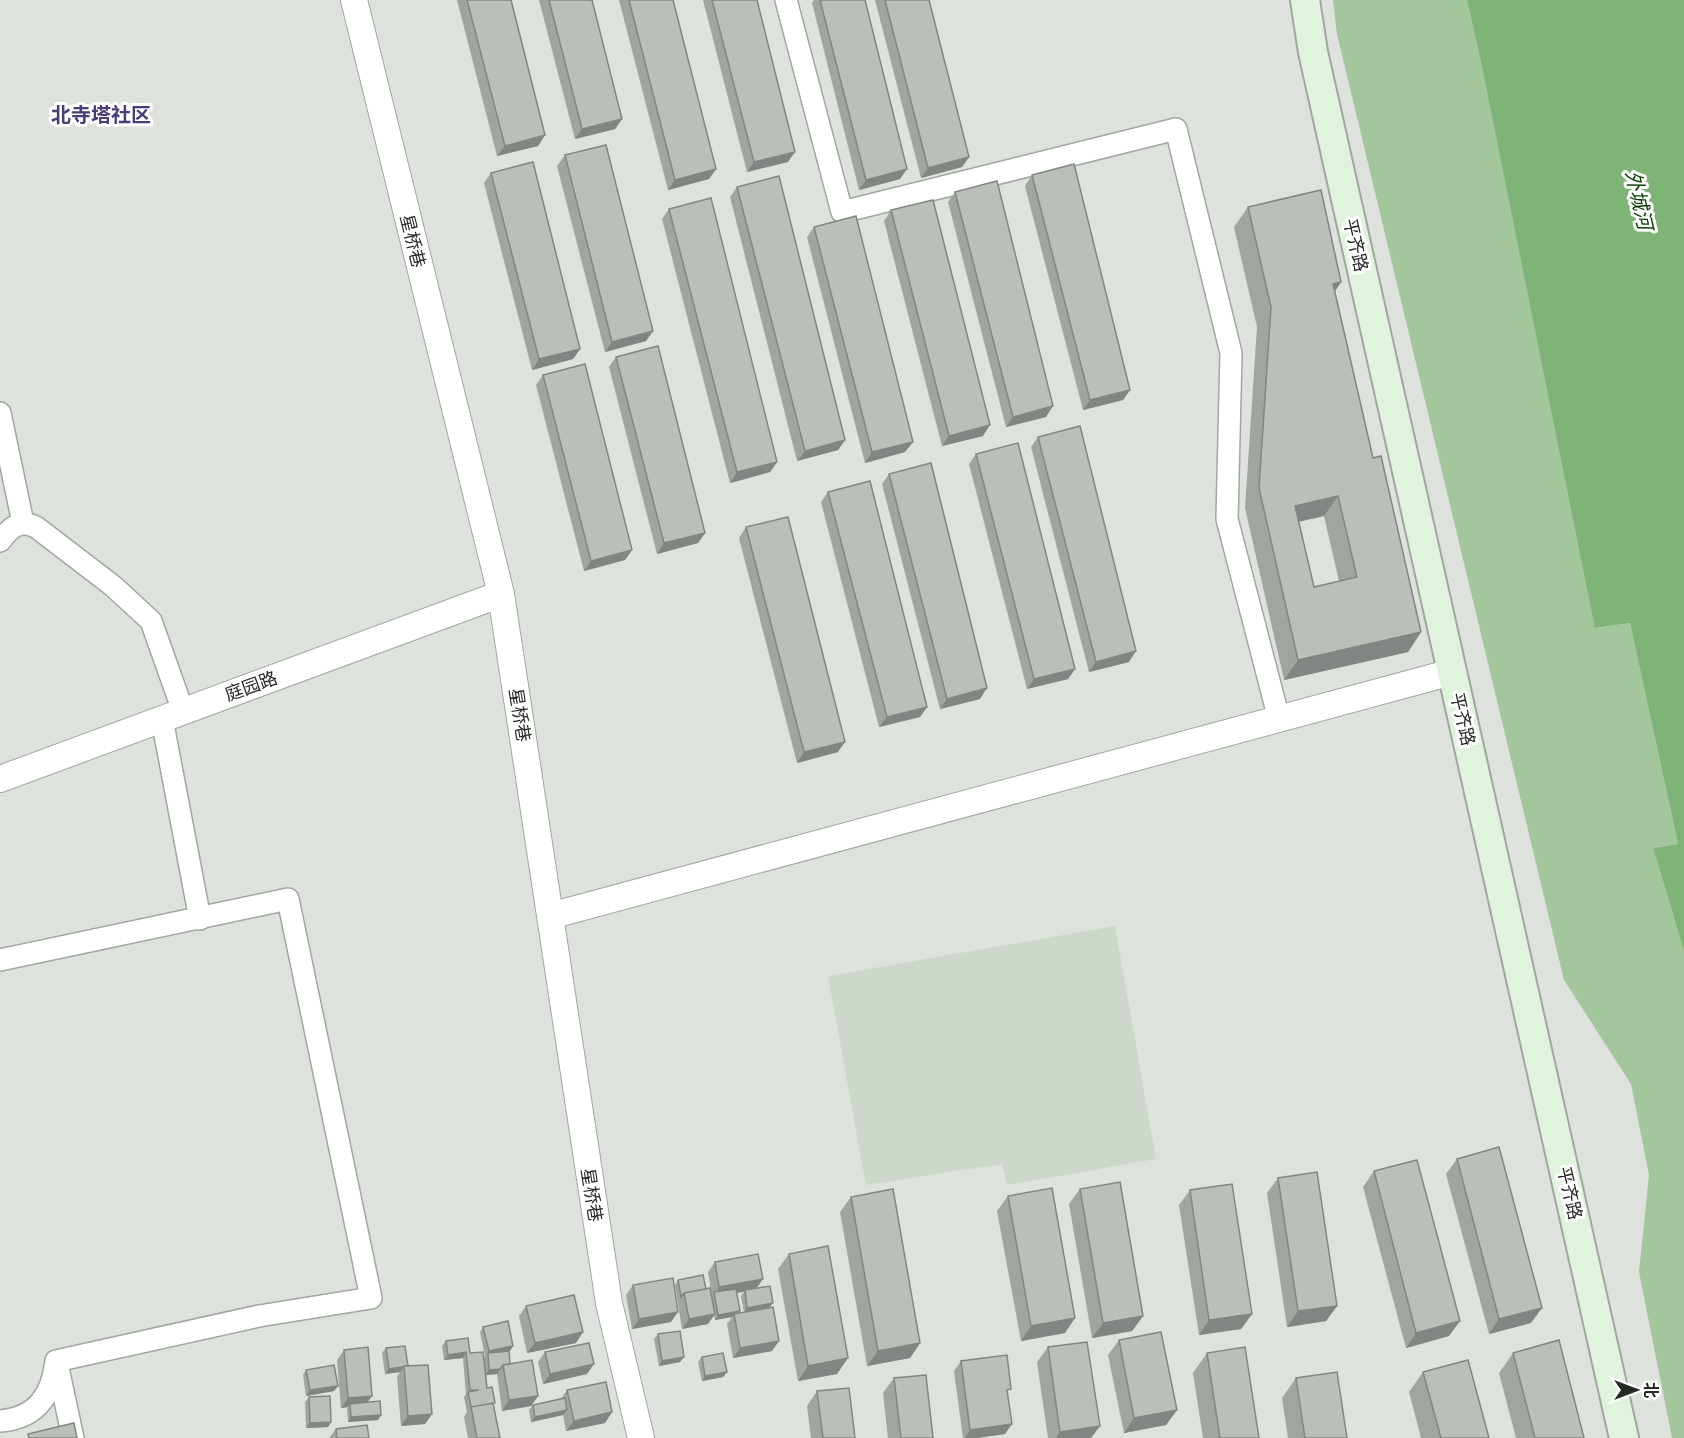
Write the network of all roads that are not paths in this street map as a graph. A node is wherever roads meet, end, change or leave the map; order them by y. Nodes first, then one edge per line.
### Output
1 (354, 0) edge
2 (786, 0) edge
3 (1305, 0) edge
4 (0, 413) edge
5 (22, 524) junction
6 (0, 541) edge
7 (501, 594) junction
8 (1452, 672) junction
9 (172, 715) junction
10 (1279, 719) junction
11 (0, 779) edge
12 (550, 916) junction
13 (200, 919) junction
14 (0, 960) edge
15 (56, 1361) junction
16 (0, 1421) edge
17 (73, 1438) edge
18 (642, 1438) edge
19 (1624, 1438) edge

1 - 7 street, 星桥巷
2 - 10 street
3 - 8 main road, 平齐路
4 - 5 street
5 - 6 street
5 - 9 street
7 - 9 street, 庭园路
7 - 12 street, 星桥巷
8 - 10 street
8 - 19 main road, 平齐路
9 - 11 street, 庭园路
9 - 13 street
10 - 12 street
12 - 18 street, 星桥巷
13 - 14 street
13 - 15 street
15 - 16 street
15 - 17 street

